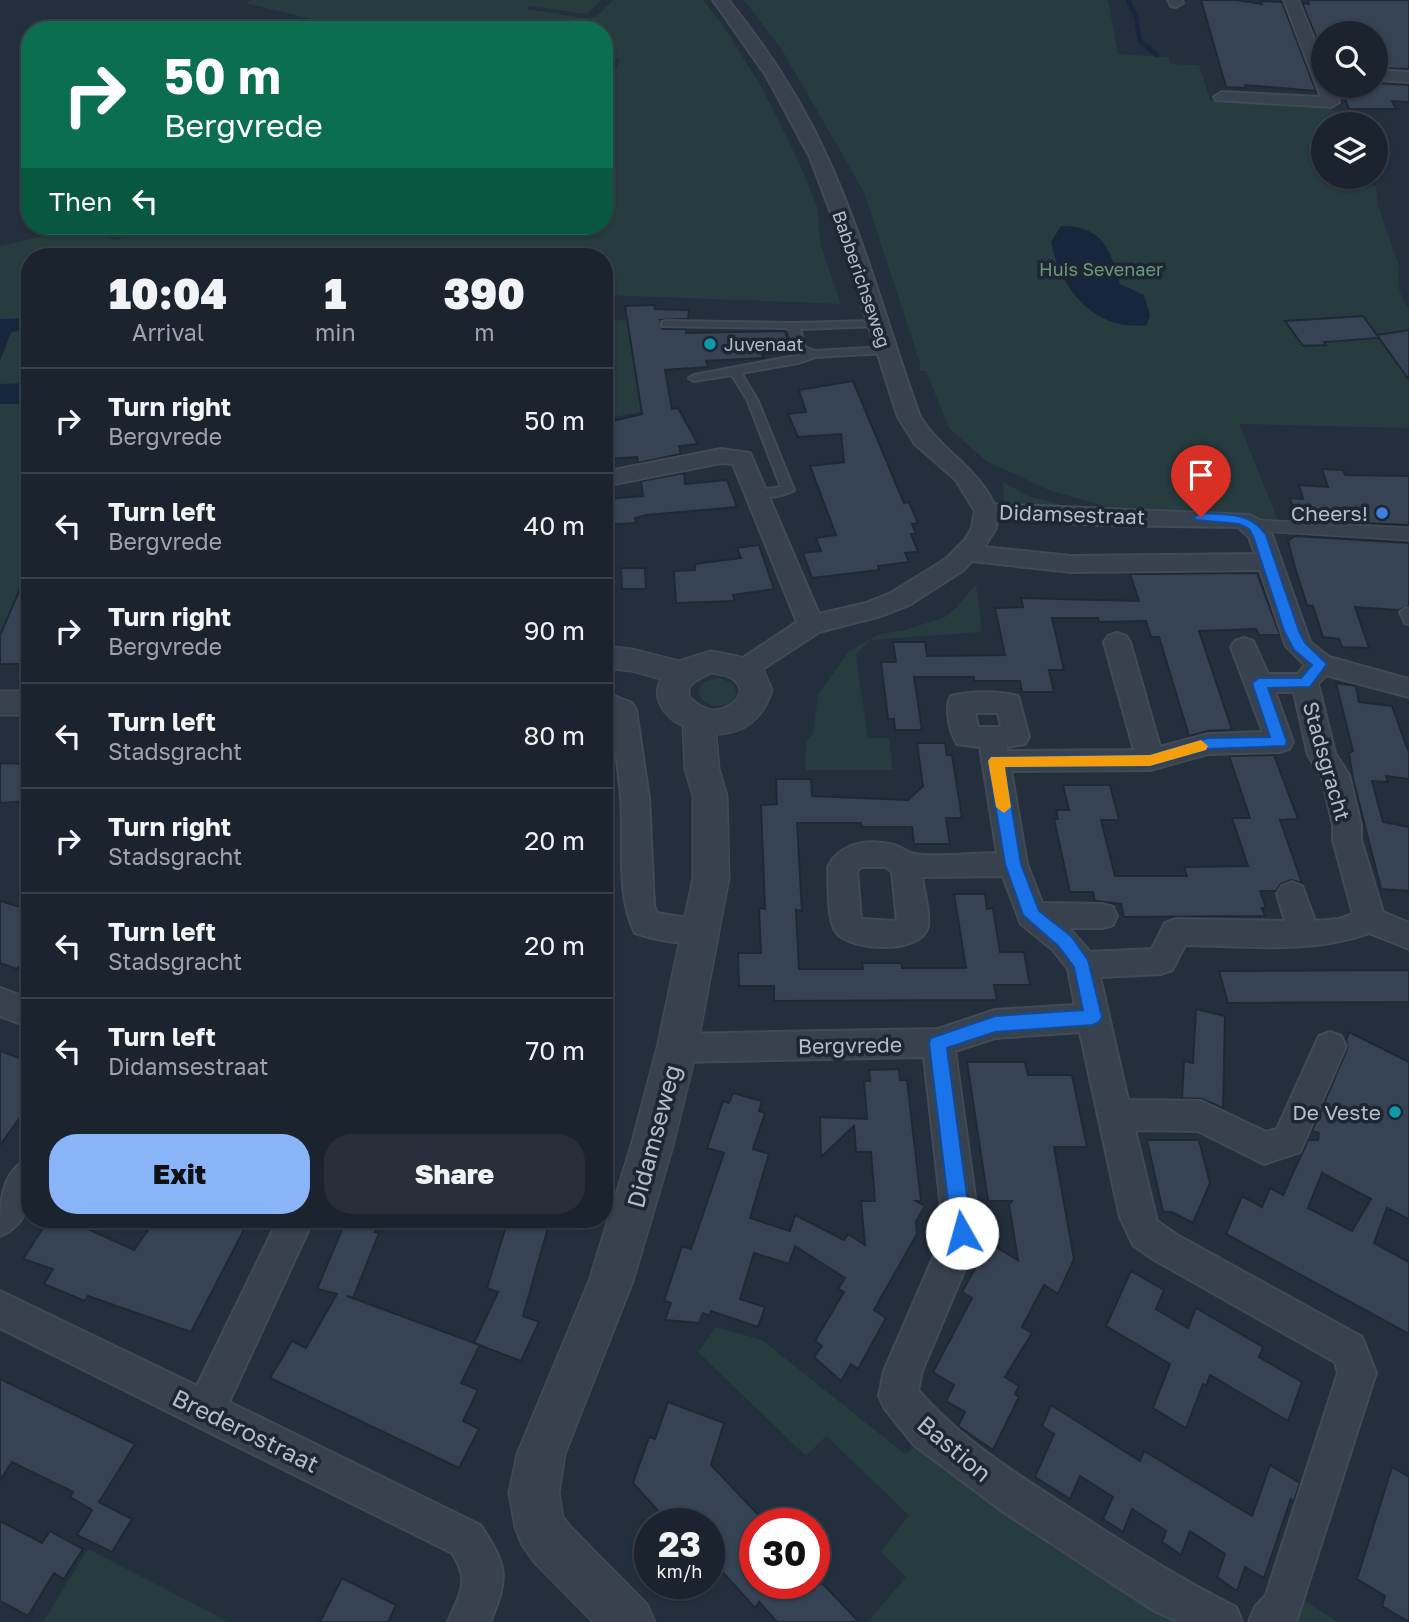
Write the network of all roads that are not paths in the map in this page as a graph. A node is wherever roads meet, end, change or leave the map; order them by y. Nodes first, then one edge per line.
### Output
1 (720, 0) edge
2 (1291, 0) edge
3 (1311, 50) edge
4 (1388, 76) edge
5 (1409, 77) edge
6 (1311, 85) edge
7 (1222, 96) dead end
8 (666, 324) dead end
9 (867, 324) junction
10 (793, 326) junction
11 (876, 350) junction
12 (814, 354) junction
13 (735, 371) junction
14 (694, 378) dead end
15 (613, 477) edge
16 (757, 494) junction
17 (986, 511) junction
18 (1253, 526) junction
19 (1409, 534) edge
20 (967, 553) junction
21 (1269, 562) junction
22 (811, 625) junction
23 (1117, 642) dead end
24 (1244, 647) dead end
25 (613, 658) edge
26 (613, 670) edge
27 (743, 670) junction
28 (1313, 674) junction
29 (677, 681) junction
30 (1259, 683) junction
31 (1409, 688) edge
32 (21, 703) edge
33 (0, 704) edge
34 (613, 705) edge
35 (711, 721) junction
36 (1150, 760) junction
37 (1013, 864) junction
38 (905, 866) dead end
39 (1292, 894) dead end
40 (1032, 915) junction
41 (1102, 916) dead end
42 (1370, 920) junction
43 (700, 931) junction
44 (1304, 934) junction
45 (1409, 936) edge
46 (1082, 965) junction
47 (0, 1002) edge
48 (21, 1010) edge
49 (1093, 1017) junction
50 (938, 1043) junction
51 (1330, 1046) dead end
52 (677, 1048) junction
53 (1115, 1115) junction
54 (21, 1188) edge
55 (0, 1219) edge
56 (292, 1228) edge
57 (0, 1309) edge
58 (205, 1410) junction
59 (469, 1622) edge
60 (629, 1622) edge
61 (1221, 1622) edge
62 (1270, 1622) edge

1 - 9 street, Babberichseweg
2 - 3 street
4 - 5 street
6 - 7 street
8 - 10 lane
9 - 10 lane
9 - 11 street, Babberichseweg
10 - 12 lane
11 - 12 lane
11 - 17 street, Babberichseweg
12 - 13 lane
13 - 14 lane
13 - 16 lane
15 - 16 street
16 - 22 street
17 - 18 street, Didamsestraat
17 - 20 street
18 - 19 street, Didamsestraat
18 - 21 street
20 - 21 street
20 - 22 street
21 - 28 street
22 - 27 street
23 - 36 street
24 - 30 street, Stadsgracht
25 - 29 street
26 - 29 street
27 - 29 street
27 - 35 street
28 - 30 street, Stadsgracht
28 - 31 street, Stadsgracht
28 - 42 street, Stadsgracht
29 - 35 street
30 - 36 street, Stadsgracht
32 - 33 street
34 - 43 street
35 - 43 street, Didamseweg
36 - 37 street
37 - 38 street
37 - 40 street
39 - 44 street
40 - 41 street
40 - 46 street
42 - 44 street
42 - 45 street
43 - 52 street, Didamseweg
44 - 46 street
46 - 49 street
47 - 48 street
49 - 50 street, Bergvrede
49 - 53 street
50 - 52 street, Bergvrede
50 - 61 street, Bastion
51 - 53 street
52 - 60 street, Didamseweg
53 - 62 street
54 - 55 street
56 - 58 street
57 - 58 street, Brederostraat
58 - 59 street, Brederostraat

